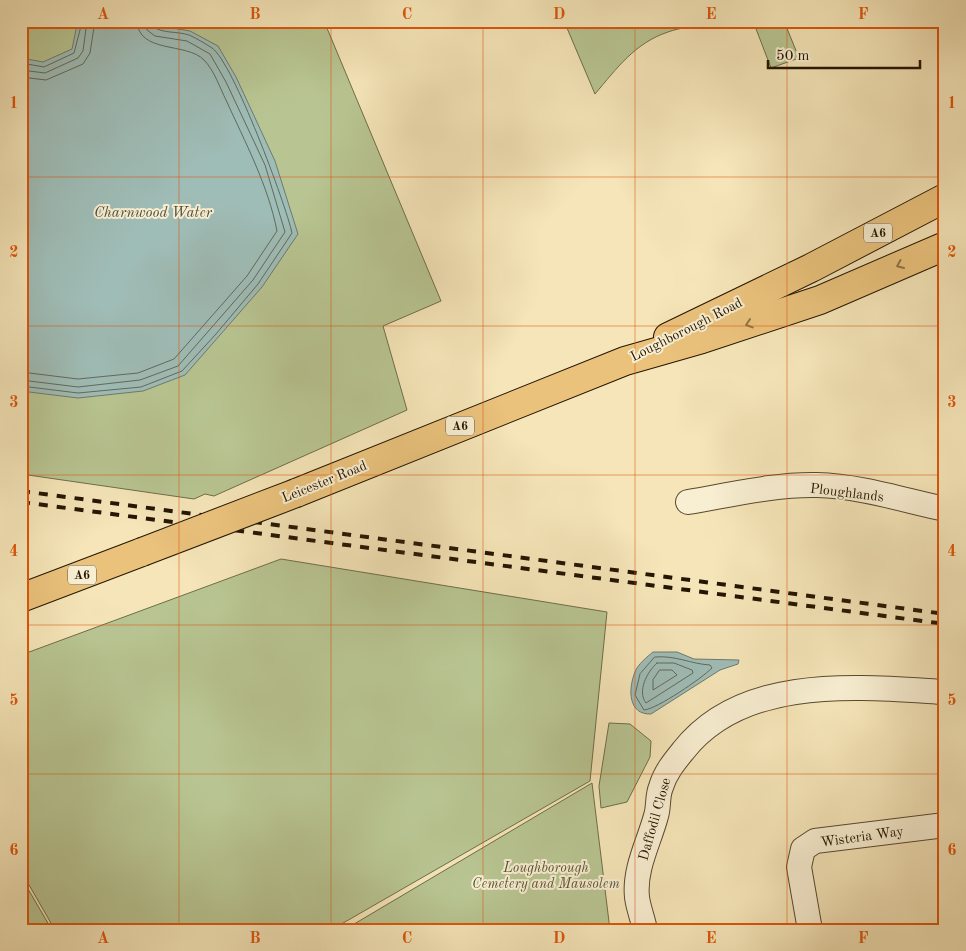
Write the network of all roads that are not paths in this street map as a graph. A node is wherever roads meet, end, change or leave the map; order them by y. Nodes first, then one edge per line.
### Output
1 (945, 198) edge
2 (945, 246) edge
3 (625, 361) junction
4 (688, 502) dead end
5 (945, 509) edge
6 (21, 598) edge
7 (945, 692) edge
8 (945, 825) edge
9 (645, 930) edge
10 (810, 930) edge

1 - 3 highway, Loughborough Road / A6
2 -> 3 highway, Loughborough Road / A6
3 - 6 highway, Leicester Road / A6, bridge
4 - 5 street, Ploughlands
7 - 9 street, Daffodil Close
8 - 10 street, Wisteria Way

